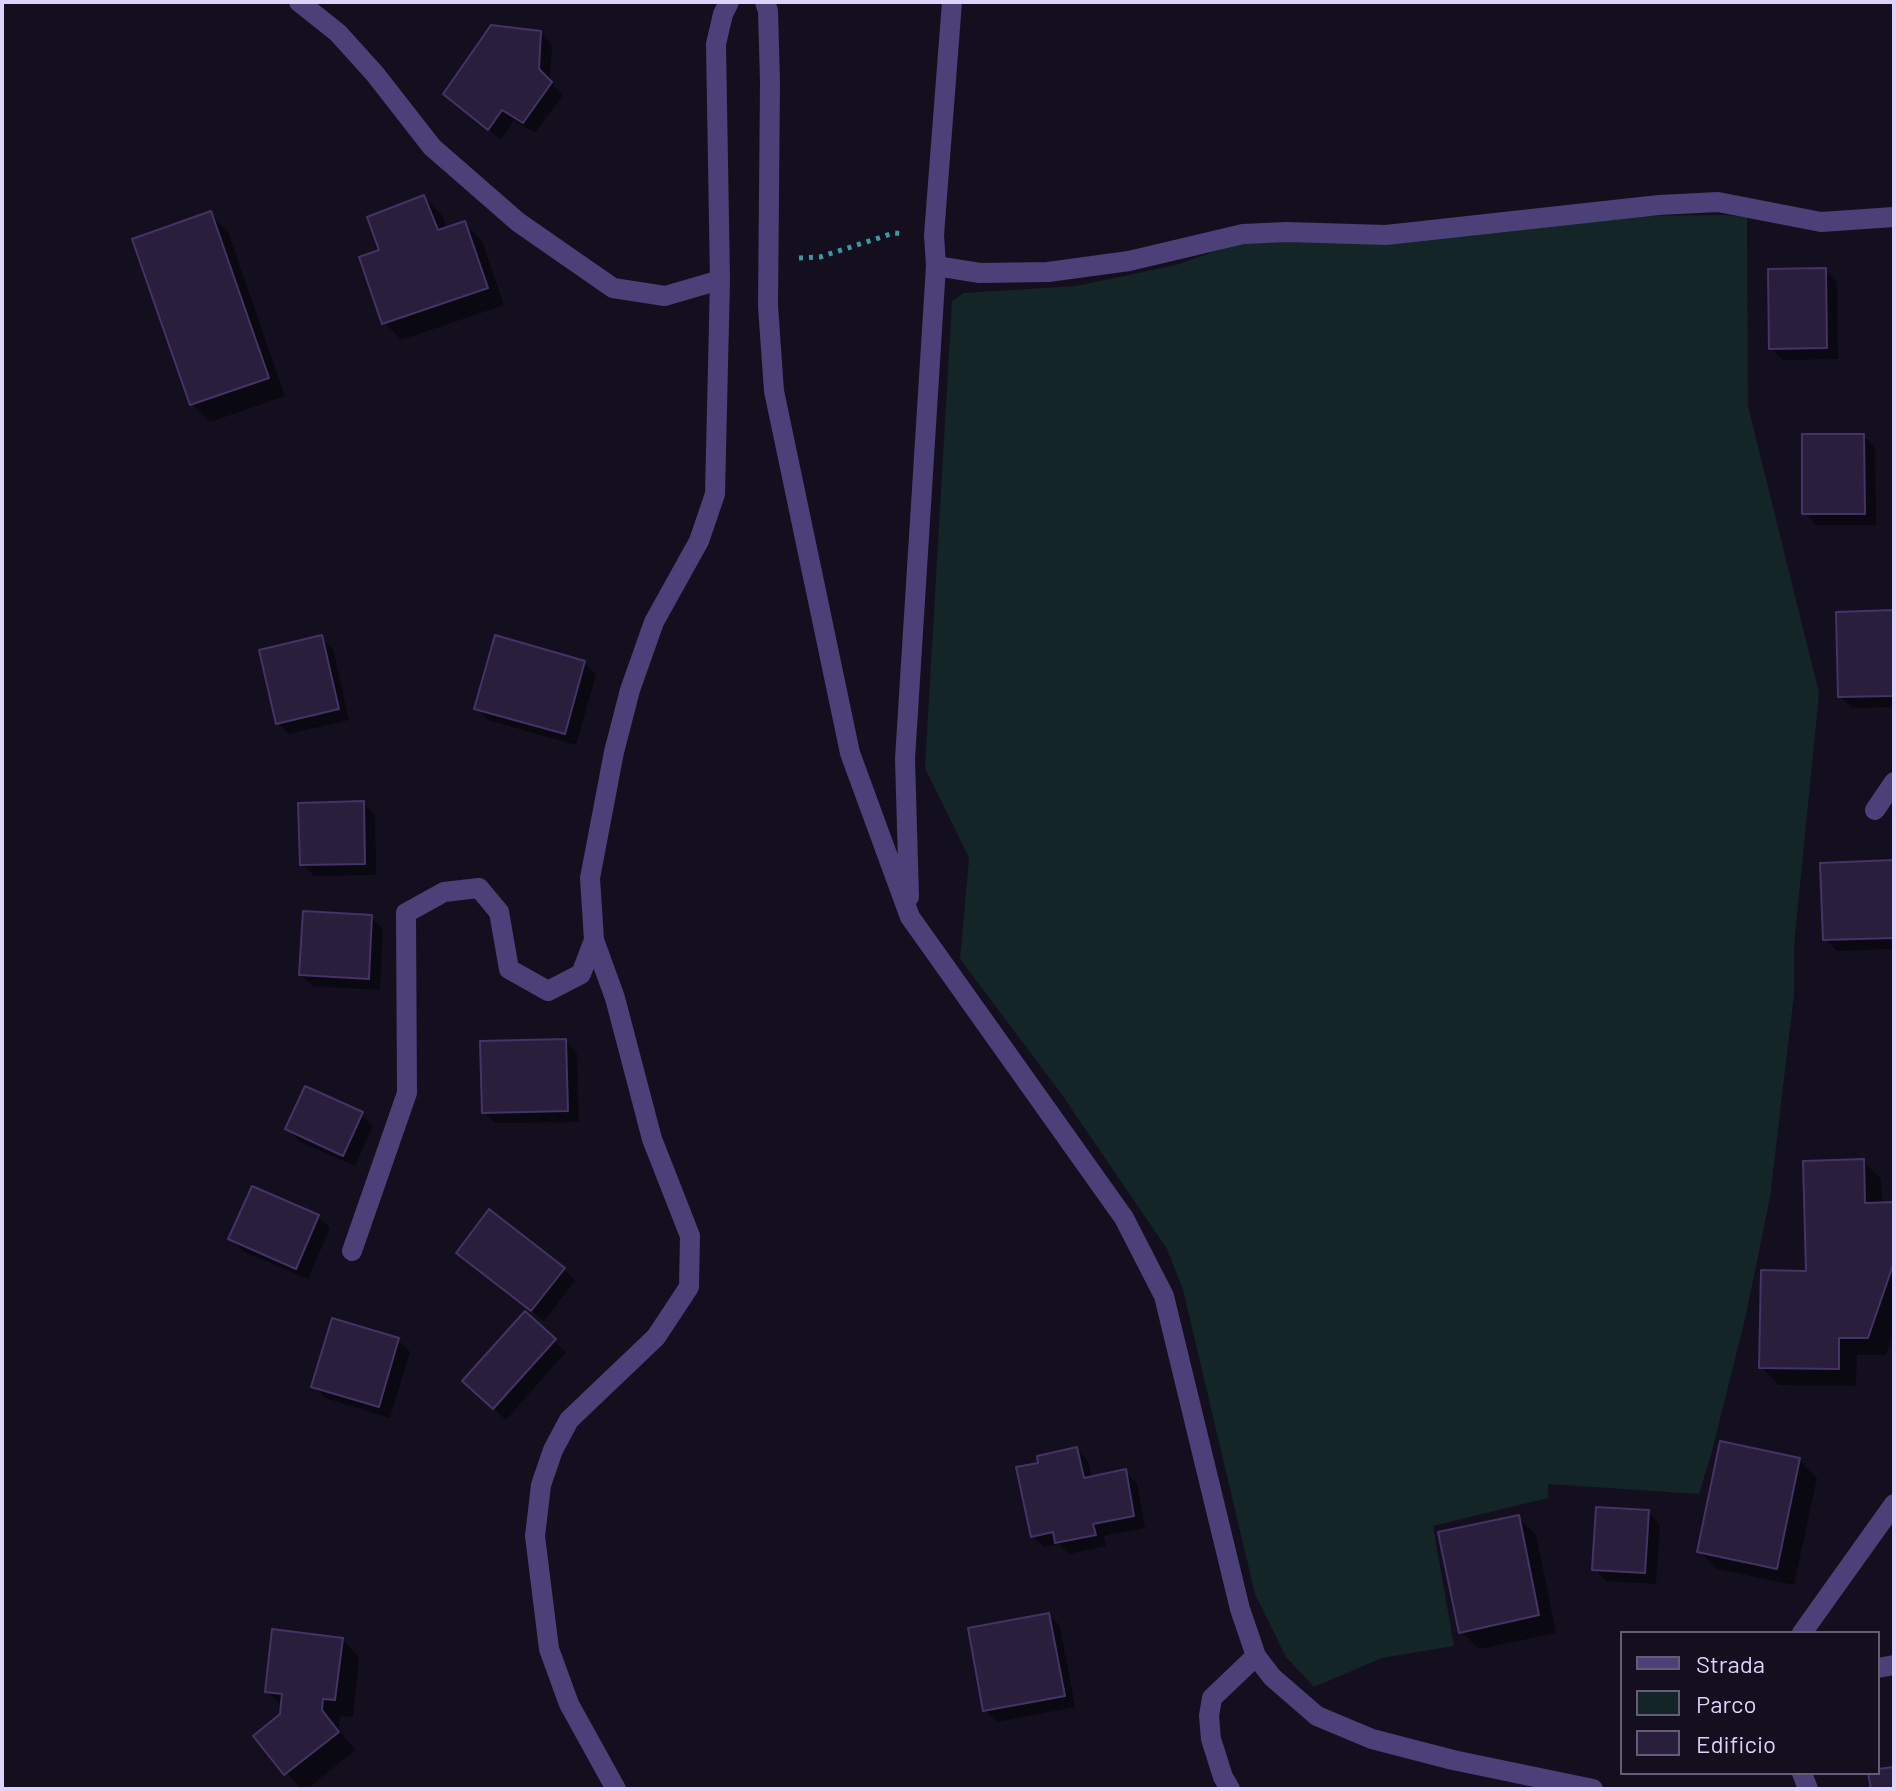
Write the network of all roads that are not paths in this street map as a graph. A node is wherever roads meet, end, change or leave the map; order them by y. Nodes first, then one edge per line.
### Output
1 (299, 2) edge
2 (729, 2) edge
3 (765, 2) edge
4 (952, 2) edge
5 (1894, 217) edge
6 (936, 266) junction
7 (720, 280) junction
8 (1894, 782) edge
9 (1875, 810) dead end
10 (910, 917) junction
11 (594, 940) junction
12 (352, 1251) dead end
13 (1894, 1504) edge
14 (1803, 1631) edge
15 (1256, 1656) junction
16 (616, 1789) edge
17 (1230, 1789) edge
18 (1593, 1789) edge

1 - 7 street
2 - 7 street
3 - 10 street
4 - 6 street
5 - 6 street
6 - 10 street
7 - 11 street
8 - 9 street
10 - 15 street
11 - 12 street
11 - 16 street
13 - 14 street
15 - 17 street
15 - 18 street

